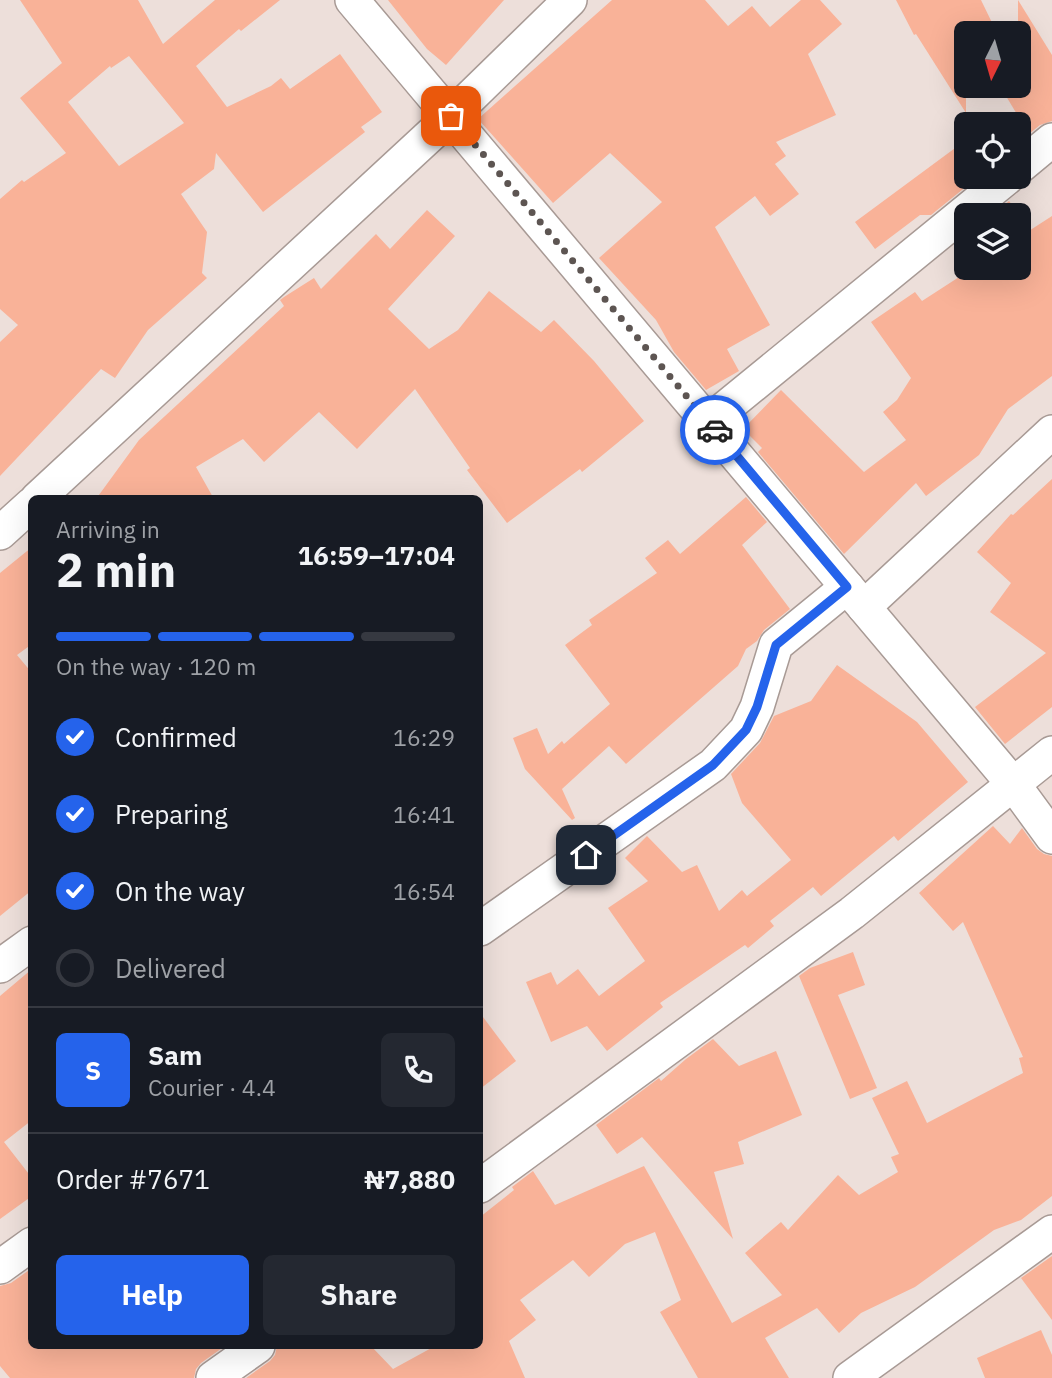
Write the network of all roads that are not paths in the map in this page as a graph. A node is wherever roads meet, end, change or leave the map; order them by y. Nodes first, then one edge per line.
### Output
1 (352, 0) edge
2 (570, 0) edge
3 (451, 116) junction
4 (1052, 141) edge
5 (1031, 158) edge
6 (993, 189) edge
7 (708, 422) junction
8 (1052, 432) edge
9 (41, 495) edge
10 (28, 508) edge
11 (0, 533) edge
12 (855, 597) junction
13 (1052, 753) edge
14 (1014, 785) junction
15 (1052, 837) edge
16 (483, 927) edge
17 (28, 946) edge
18 (0, 966) edge
19 (483, 1184) edge
20 (1052, 1232) edge
21 (28, 1247) edge
22 (0, 1267) edge
23 (254, 1349) edge
24 (213, 1378) edge
25 (850, 1378) edge

1 - 3 street
2 - 3 street
3 - 7 street
3 - 9 street
4 - 5 street
6 - 7 street
7 - 12 street
8 - 12 street
10 - 11 street
12 - 14 street
12 - 16 street
13 - 14 street
14 - 15 street
14 - 19 street
17 - 18 street
20 - 25 street
21 - 22 street
23 - 24 street

